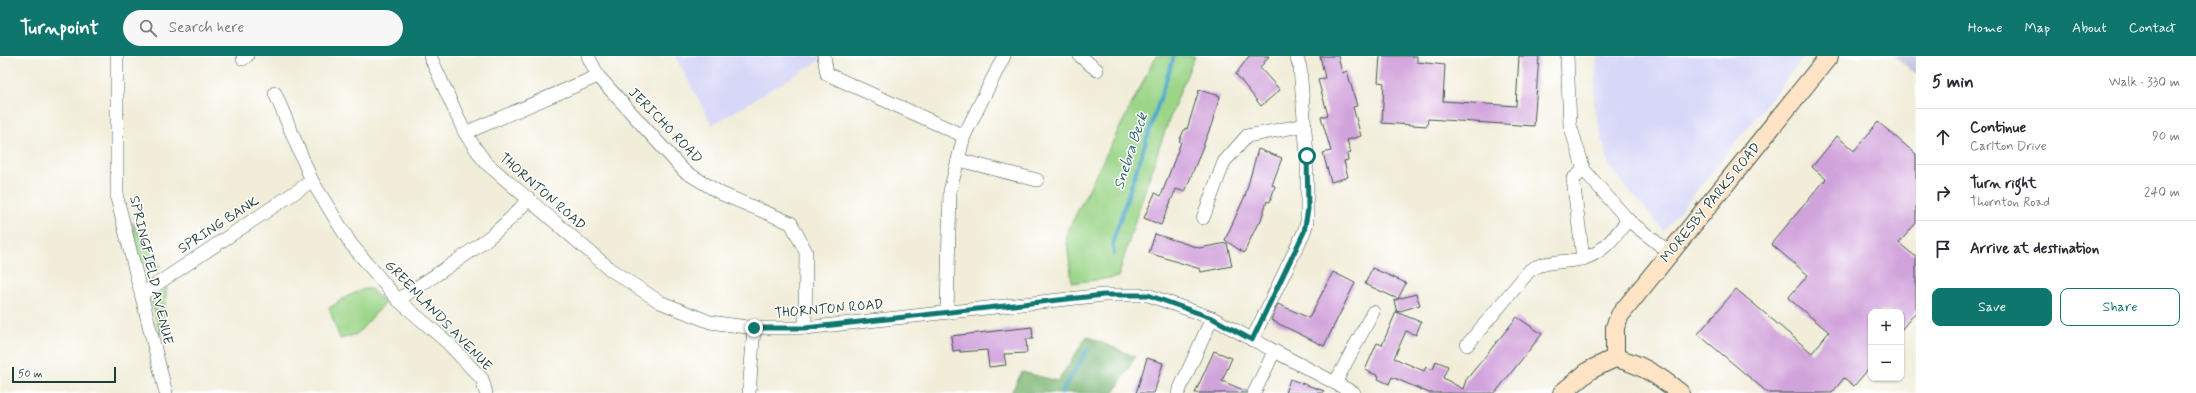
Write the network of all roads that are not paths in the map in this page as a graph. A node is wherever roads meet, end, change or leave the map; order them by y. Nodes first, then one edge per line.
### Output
1 (117, 56) edge
2 (430, 56) edge
3 (588, 56) edge
4 (824, 56) edge
5 (1004, 56) edge
6 (1080, 56) edge
7 (1296, 56) edge
8 (1567, 56) edge
9 (1829, 56) edge
10 (1097, 70) dead end
11 (598, 76) junction
12 (275, 93) dead end
13 (1305, 125) junction
14 (465, 132) junction
15 (964, 136) junction
16 (959, 160) junction
17 (1584, 170) junction
18 (1036, 180) dead end
19 (312, 181) junction
20 (529, 198) junction
21 (1203, 218) dead end
22 (1628, 220) junction
23 (1670, 252) junction
24 (1583, 259) junction
25 (142, 294) junction
26 (398, 300) junction
27 (948, 312) junction
28 (1373, 312) dead end
29 (1212, 318) junction
30 (754, 328) junction
31 (805, 328) junction
32 (1252, 340) junction
33 (1467, 345) dead end
34 (1274, 352) junction
35 (1615, 358) junction
36 (1335, 383) junction
37 (166, 393) edge
38 (486, 393) edge
39 (749, 393) edge
40 (1178, 393) edge
41 (1254, 393) edge
42 (1354, 393) edge
43 (1562, 393) edge
44 (1680, 393) edge

1 - 25 street, SPRINGFIELD AVENUE
2 - 14 street, THORNTON ROAD
3 - 11 street, JERICHO ROAD
4 - 15 street
5 - 15 street
6 - 10 street
7 - 13 street
8 - 17 street
9 - 23 street, MORESBY PARKS ROAD
11 - 14 street
11 - 31 street, JERICHO ROAD
12 - 19 street, GREENLANDS AVENUE
13 - 21 street
13 - 32 street
14 - 20 street, THORNTON ROAD
15 - 16 street
16 - 18 street
16 - 27 street
17 - 22 street
17 - 24 street
19 - 25 street, SPRING BANK
19 - 26 street, GREENLANDS AVENUE
20 - 26 street
20 - 30 street, THORNTON ROAD
22 - 23 street
22 - 24 street
23 - 35 street, MORESBY PARKS ROAD
24 - 33 street
25 - 37 street, SPRINGFIELD AVENUE
26 - 38 street, GREENLANDS AVENUE
27 - 29 street, THORNTON ROAD
27 - 31 street, THORNTON ROAD
28 - 36 street
29 - 32 street, THORNTON ROAD
29 - 40 street
30 - 31 street, THORNTON ROAD
30 - 39 street
32 - 34 street, THORNTON ROAD
34 - 36 street, THORNTON ROAD
34 - 41 street
35 - 43 street
35 - 44 street
36 - 42 street, THORNTON ROAD

